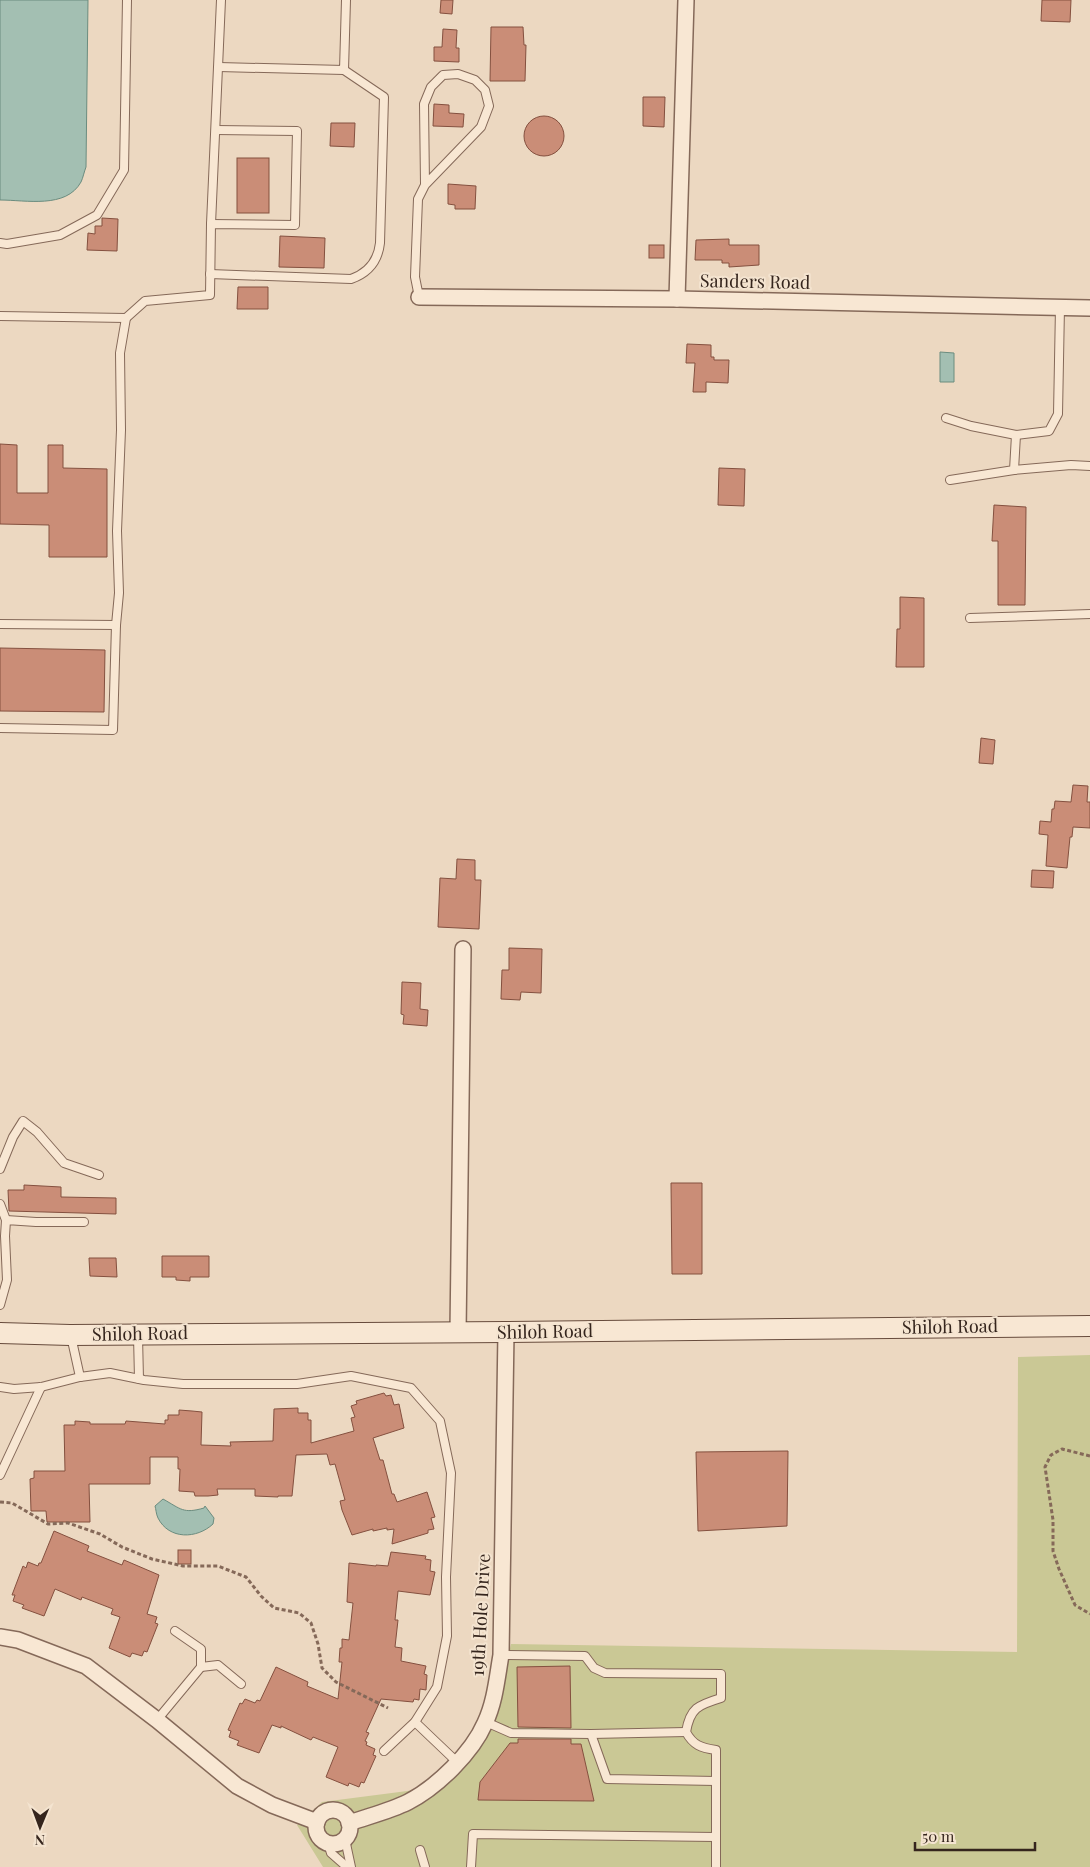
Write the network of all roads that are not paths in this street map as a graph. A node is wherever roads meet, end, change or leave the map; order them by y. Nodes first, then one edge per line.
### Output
1 (127, 0) edge
2 (221, 0) edge
3 (346, 0) edge
4 (686, 0) edge
5 (218, 67) junction
6 (344, 70) junction
7 (216, 130) junction
8 (425, 185) junction
9 (211, 224) junction
10 (0, 243) edge
11 (210, 274) junction
12 (419, 297) joint
13 (676, 299) junction
14 (1060, 307) junction
15 (1090, 308) edge
16 (0, 316) edge
17 (126, 318) junction
18 (946, 418) dead end
19 (1016, 435) junction
20 (1090, 466) edge
21 (1014, 470) junction
22 (950, 480) dead end
23 (1090, 614) edge
24 (970, 618) dead end
25 (0, 624) edge
26 (116, 625) junction
27 (0, 728) edge
28 (463, 949) dead end
29 (0, 1169) edge
30 (99, 1174) dead end
31 (0, 1204) edge
32 (6, 1220) junction
33 (84, 1222) dead end
34 (0, 1305) edge
35 (1090, 1326) edge
36 (458, 1332) junction
37 (506, 1332) junction
38 (0, 1333) edge
39 (138, 1333) junction
40 (70, 1334) junction
41 (80, 1377) junction
42 (139, 1379) junction
43 (0, 1387) edge
44 (40, 1388) junction
45 (0, 1474) edge
46 (175, 1631) dead end
47 (0, 1636) edge
48 (501, 1655) junction
49 (201, 1668) junction
50 (241, 1684) dead end
51 (157, 1720) junction
52 (415, 1722) junction
53 (486, 1722) junction
54 (686, 1732) junction
55 (591, 1734) junction
56 (384, 1751) dead end
57 (457, 1762) junction
58 (716, 1781) junction
59 (317, 1822) junction
60 (350, 1823) junction
61 (716, 1837) junction
62 (345, 1839) junction
63 (328, 1843) junction
64 (420, 1850) dead end
65 (347, 1867) edge
66 (351, 1867) edge
67 (425, 1867) edge
68 (471, 1867) edge
69 (716, 1867) edge

1 - 10 lane
2 - 5 lane
3 - 6 lane
4 - 13 street
5 - 6 lane
5 - 7 lane
6 - 11 lane
7 - 9 lane
7 - 9 lane
8 - 8 lane
8 - 12 lane
9 - 11 lane
11 - 17 lane
12 - 13 street, Sanders Road
13 - 14 street, Sanders Road
14 - 15 street, Sanders Road
14 - 19 lane
16 - 17 lane
17 - 26 lane
18 - 19 lane
19 - 21 lane
20 - 21 lane
21 - 22 lane
23 - 24 lane
25 - 26 lane
26 - 27 lane
28 - 36 street
29 - 30 lane
31 - 32 lane
32 - 33 lane
32 - 34 lane
35 - 37 main road, Shiloh Road
36 - 37 main road, Shiloh Road
36 - 39 main road, Shiloh Road
37 - 48 street, 19th Hole Drive
38 - 40 main road, Shiloh Road
39 - 40 main road, Shiloh Road
39 - 42 lane
40 - 41 lane
41 - 42 lane
41 - 44 lane
42 - 52 lane
43 - 44 lane
44 - 45 lane
46 - 49 lane
47 - 51 street
48 - 53 street, 19th Hole Drive
48 - 54 lane
49 - 50 lane
49 - 51 lane
51 - 59 street
52 - 56 lane
52 - 57 lane
53 - 55 lane
53 - 57 street, 19th Hole Drive
54 - 55 lane
54 - 58 lane
55 - 58 lane
57 - 60 street, 19th Hole Drive
58 - 61 lane
59 - 60 street
59 - 63 street
60 - 62 street
61 - 68 lane
61 - 69 lane
62 - 63 street
62 - 66 lane
63 - 65 lane
64 - 67 lane

